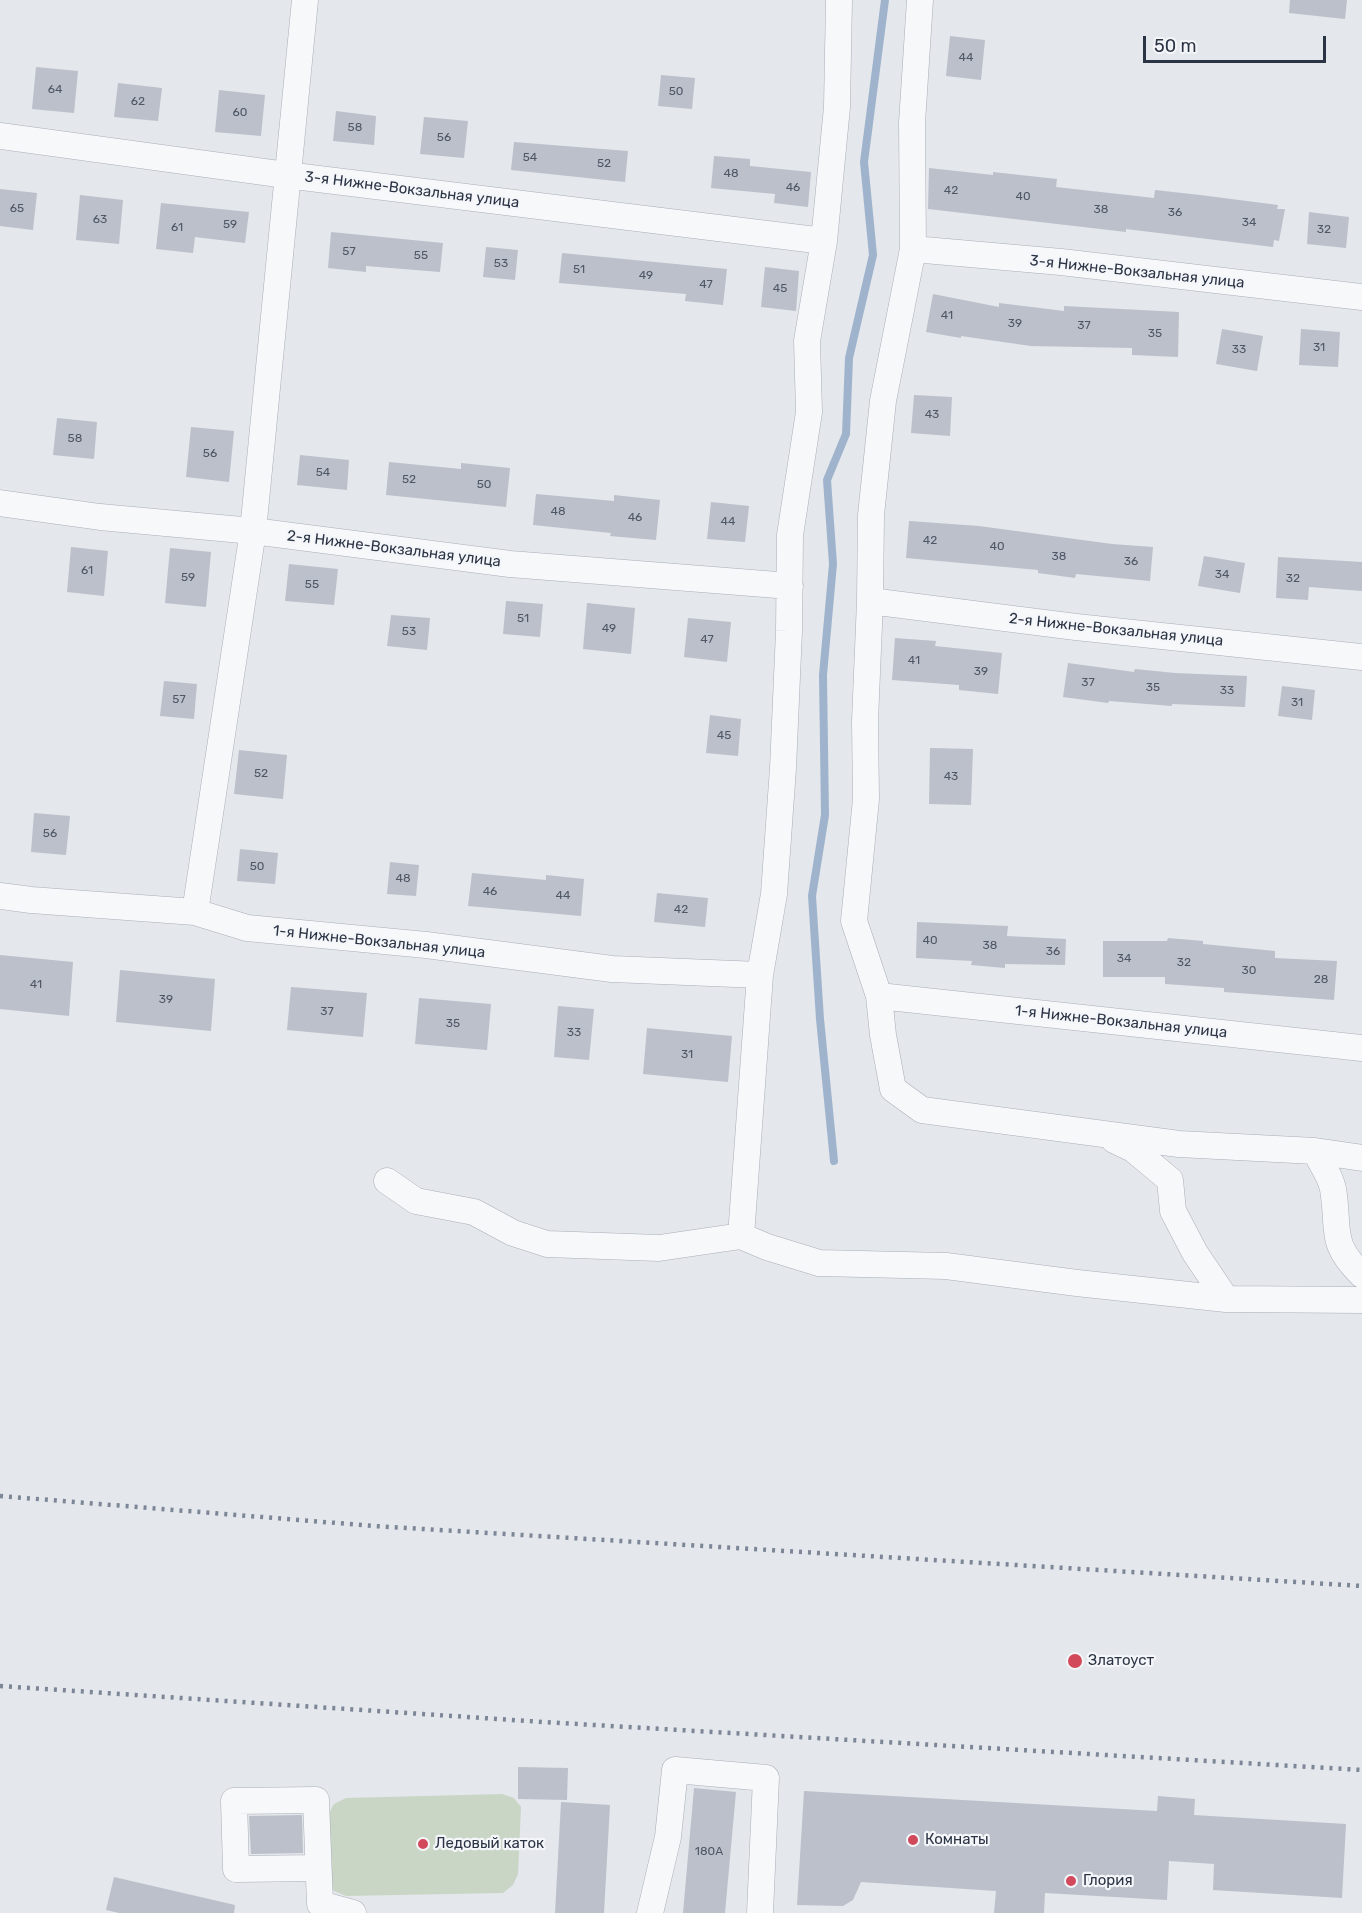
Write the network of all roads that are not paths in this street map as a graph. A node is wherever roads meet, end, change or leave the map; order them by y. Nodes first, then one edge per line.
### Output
1 (305, 0) edge
2 (839, 0) edge
3 (920, 0) edge
4 (0, 136) edge
5 (286, 175) junction
6 (824, 241) junction
7 (912, 249) junction
8 (1362, 297) edge
9 (0, 503) edge
10 (253, 531) junction
11 (790, 586) junction
12 (870, 601) junction
13 (1362, 657) edge
14 (0, 896) edge
15 (195, 912) junction
16 (760, 975) junction
17 (879, 996) junction
18 (1362, 1048) edge
19 (1103, 1134) junction
20 (1315, 1151) junction
21 (1362, 1158) edge
22 (387, 1181) dead end
23 (741, 1236) junction
24 (1362, 1275) edge
25 (1226, 1299) junction
26 (1362, 1300) edge
27 (316, 1868) dead end
28 (353, 1913) edge
29 (650, 1913) edge
30 (760, 1913) edge

1 - 5 street
2 - 6 street
3 - 7 street
4 - 5 street, 3-я Нижне-Вокзальная улица
5 - 6 street, 3-я Нижне-Вокзальная улица
5 - 10 street
6 - 11 street
7 - 8 street, 3-я Нижне-Вокзальная улица
7 - 12 street
9 - 10 street, 2-я Нижне-Вокзальная улица
10 - 11 street, 2-я Нижне-Вокзальная улица
10 - 15 street
11 - 16 street
12 - 13 street, 2-я Нижне-Вокзальная улица
12 - 17 street
14 - 15 street, 1-я Нижне-Вокзальная улица
15 - 16 street, 1-я Нижне-Вокзальная улица
16 - 23 street
17 - 18 street, 1-я Нижне-Вокзальная улица
17 - 19 street
19 - 20 street
19 - 25 street
20 - 21 street
20 - 24 street
22 - 23 street
23 - 25 street
25 - 26 street
27 - 28 street
29 - 30 street

